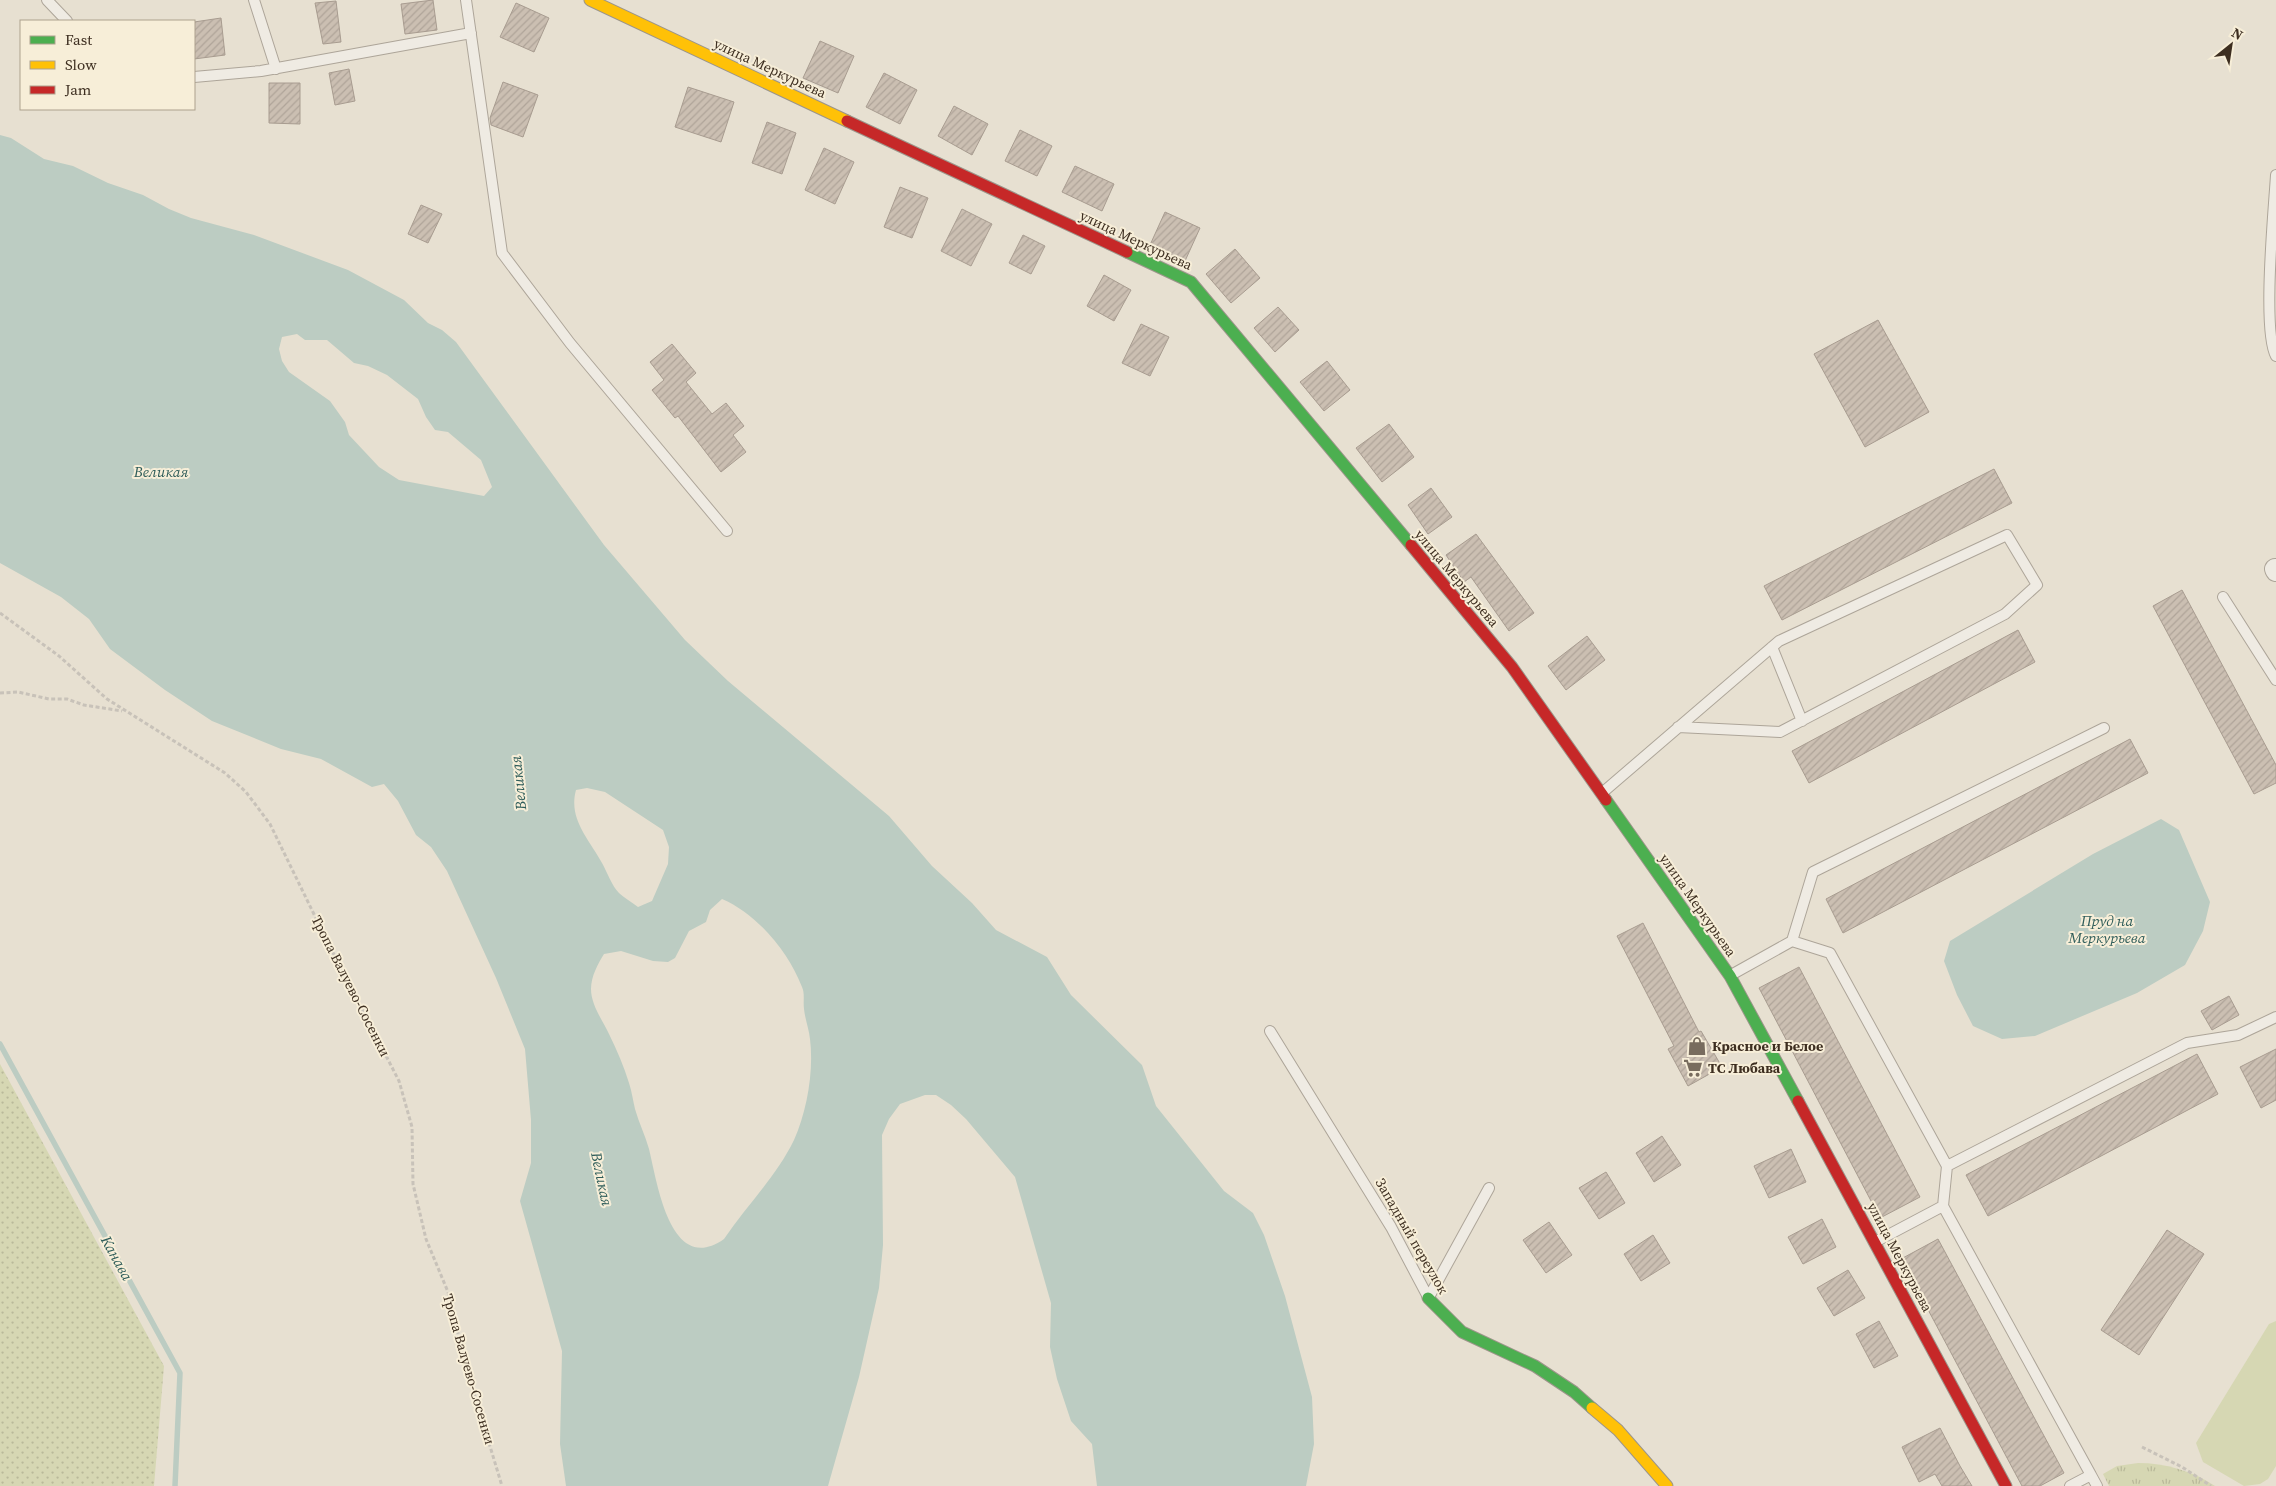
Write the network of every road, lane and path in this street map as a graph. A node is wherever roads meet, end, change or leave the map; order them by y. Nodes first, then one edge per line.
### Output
1 (48, 0) edge
2 (254, 0) edge
3 (466, 0) edge
4 (590, 0) edge
5 (66, 20) edge
6 (471, 33) junction
7 (276, 69) junction
8 (195, 77) edge
9 (2276, 175) edge
10 (2275, 199) edge
11 (2273, 317) edge
12 (2276, 356) edge
13 (727, 531) dead end
14 (2223, 597) dead end
15 (0, 613) edge
16 (1772, 647) junction
17 (2276, 680) edge
18 (0, 693) edge
19 (125, 711) junction
20 (1802, 721) junction
21 (1678, 727) junction
22 (2104, 728) dead end
23 (1601, 794) junction
24 (1792, 941) junction
25 (1730, 976) junction
26 (2276, 1017) edge
27 (1270, 1031) dead end
28 (1947, 1166) junction
29 (1489, 1188) dead end
30 (1943, 1206) junction
31 (1875, 1242) junction
32 (1428, 1298) junction
33 (2142, 1447) dead end
34 (2091, 1475) junction
35 (502, 1486) edge
36 (1667, 1486) edge
37 (2006, 1486) edge
38 (2070, 1486) edge
39 (2097, 1486) edge
40 (2211, 1486) edge

1 - 5 lane
2 - 7 lane
3 - 6 lane
4 - 23 street, улица Меркурьева
6 - 7 lane
6 - 13 lane
7 - 8 lane
9 - 10 lane
10 - 11 lane
11 - 12 lane
14 - 17 lane
15 - 19 path, Тропа Валуево-Сосенки
16 - 20 lane
16 - 20 lane
16 - 21 lane
18 - 19 path
19 - 35 path, Тропа Валуево-Сосенки
20 - 21 lane
21 - 23 lane
22 - 24 lane
23 - 25 street, улица Меркурьева
24 - 25 lane
24 - 28 lane
25 - 31 street, улица Меркурьева
26 - 28 lane
27 - 32 lane, Западный переулок
28 - 30 lane
29 - 32 lane
30 - 31 lane
30 - 34 lane
31 - 37 street, улица Меркурьева
32 - 36 street, Западный переулок
33 - 40 path
34 - 38 lane
34 - 39 lane

